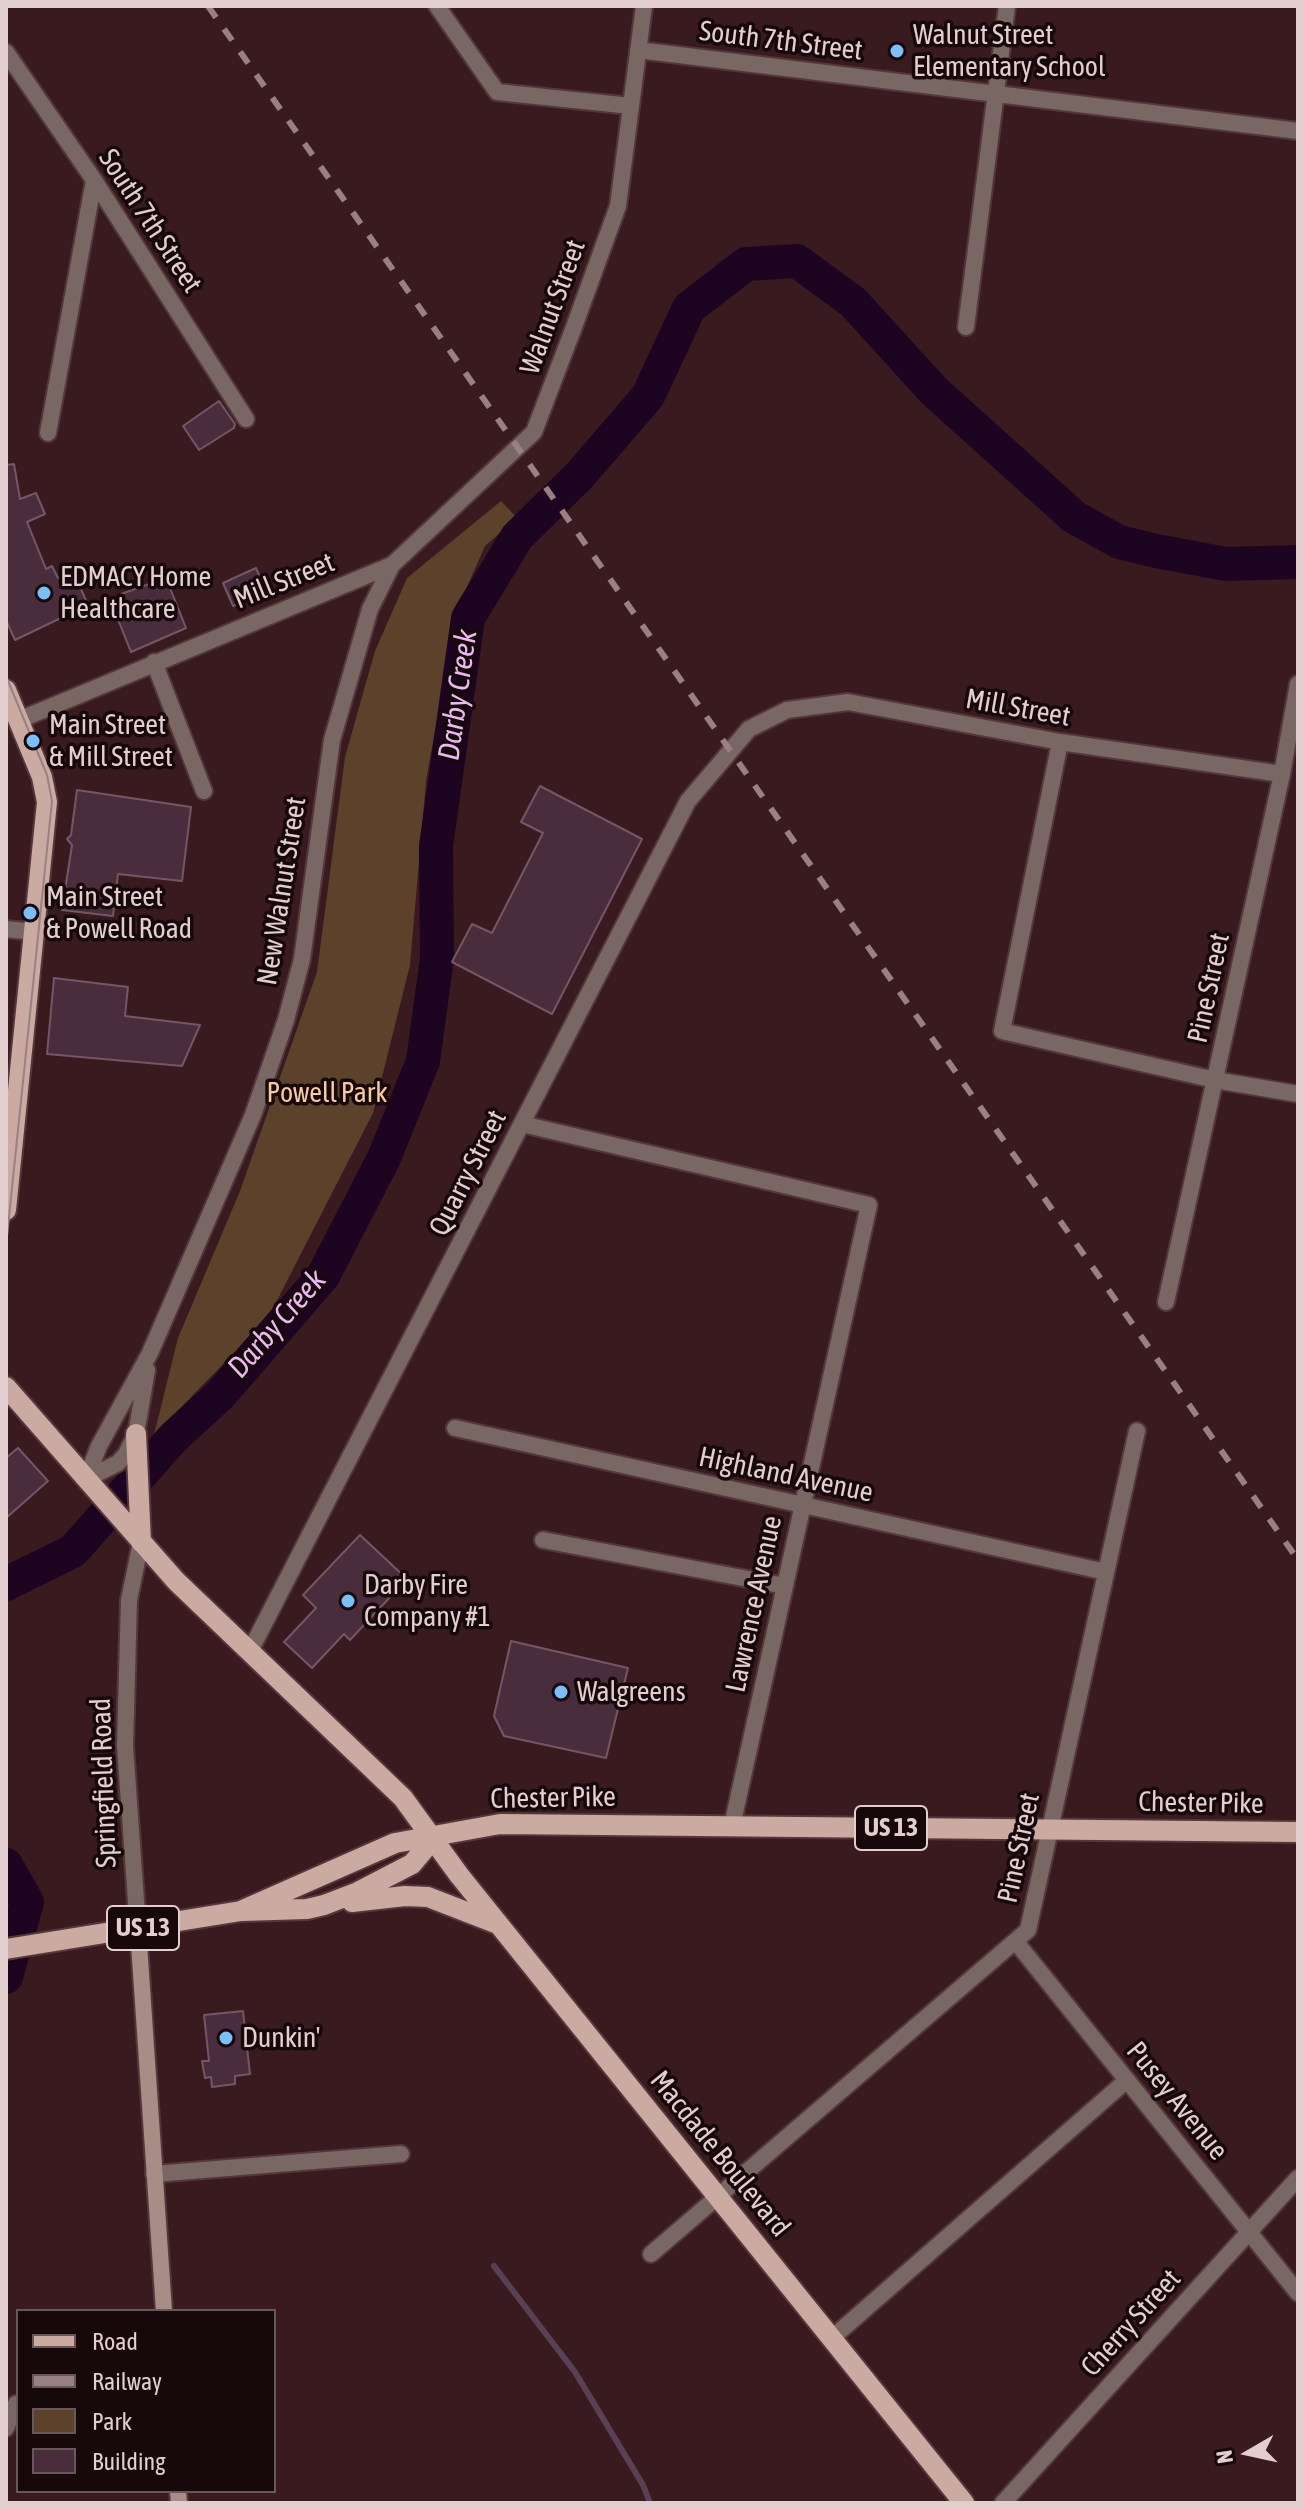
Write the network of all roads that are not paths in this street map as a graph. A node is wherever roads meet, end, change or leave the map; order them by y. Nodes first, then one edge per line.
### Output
1 (437, 6) edge
2 (644, 6) edge
3 (1007, 6) edge
4 (638, 50) junction
5 (6, 52) edge
6 (995, 94) junction
7 (631, 106) junction
8 (1298, 131) edge
9 (94, 180) junction
10 (966, 327) dead end
11 (246, 419) dead end
12 (48, 433) dead end
13 (392, 565) junction
14 (154, 662) junction
15 (1298, 684) edge
16 (6, 690) edge
17 (19, 720) junction
18 (749, 729) joint
19 (1060, 742) junction
20 (1282, 774) junction
21 (204, 791) dead end
22 (6, 929) edge
23 (34, 932) junction
24 (1215, 1080) junction
25 (1298, 1094) edge
26 (522, 1124) junction
27 (6, 1210) edge
28 (1166, 1302) dead end
29 (150, 1353) junction
30 (6, 1387) edge
31 (455, 1428) dead end
32 (1137, 1431) dead end
33 (136, 1434) junction
34 (86, 1479) junction
35 (802, 1505) junction
36 (543, 1540) dead end
37 (141, 1542) junction
38 (1106, 1572) junction
39 (785, 1586) junction
40 (250, 1651) junction
41 (732, 1826) junction
42 (1050, 1830) junction
43 (1298, 1832) edge
44 (433, 1839) junction
45 (324, 1905) junction
46 (241, 1911) junction
47 (500, 1925) junction
48 (138, 1929) junction
49 (1016, 1942) junction
50 (6, 1949) edge
51 (1127, 2080) junction
52 (401, 2154) dead end
53 (154, 2174) junction
54 (1298, 2178) edge
55 (717, 2195) junction
56 (1249, 2232) junction
57 (651, 2254) dead end
58 (1298, 2293) edge
59 (164, 2309) edge
60 (832, 2338) junction
61 (13, 2404) edge
62 (6, 2428) edge
63 (964, 2503) edge
64 (1003, 2503) edge

1 - 7 street
2 - 4 street, Walnut Street
3 - 6 street
4 - 6 street, South 7th Street
4 - 7 street, Walnut Street
5 - 9 street, South 7th Street
6 - 8 street, South 7th Street
6 - 10 street
7 - 13 street, Walnut Street
9 - 11 street, South 7th Street
9 - 12 street
13 - 14 street, Mill Street
13 - 29 street, New Walnut Street
14 - 17 street, Mill Street
14 - 21 street
15 - 20 street, Pine Street
16 - 17 main road
17 - 23 main road
18 - 19 street, Mill Street
18 - 26 street, Quarry Street
19 - 20 street, Mill Street
19 - 24 street
20 - 24 street, Pine Street
22 - 23 street
23 - 27 main road
24 - 25 street
24 - 28 street, Pine Street
26 - 35 street, Lawrence Avenue
26 - 40 street, Quarry Street
29 - 33 street, New Walnut Street
29 - 34 street, New Walnut Street
30 - 34 main road
31 - 35 street, Highland Avenue
32 - 38 street, Pine Street
33 - 34 street, New Walnut Street
33 - 37 main road
34 - 37 main road
35 - 38 street, Highland Avenue
35 - 39 street, Lawrence Avenue
36 - 39 street
37 - 40 main road
37 - 48 street, Springfield Road
38 - 42 street, Pine Street
39 - 41 street, Lawrence Avenue
40 - 44 main road
41 - 42 main road, Chester Pike / US 13
41 - 44 main road, Chester Pike / US 13
42 - 43 main road, Chester Pike / US 13
42 - 49 street, Pine Street
44 - 45 main road, US 13
44 - 46 main road, US 13
44 - 47 main road, Macdade Boulevard
45 - 46 main road, US 13
45 - 47 main road
46 - 48 main road, US 13
47 - 55 main road, Macdade Boulevard
48 - 50 main road, US 13
48 - 53 main road, Springfield Road
49 - 51 street, Pusey Avenue
49 - 55 street, Pine Street
51 - 56 street, Pusey Avenue
51 - 60 street
52 - 53 street
53 - 59 main road, Springfield Road
54 - 56 street, Cherry Street
55 - 57 street, Pine Street
55 - 60 main road, Macdade Boulevard
56 - 58 street, Pusey Avenue
56 - 64 street, Cherry Street
60 - 63 main road, Macdade Boulevard
61 - 62 street

